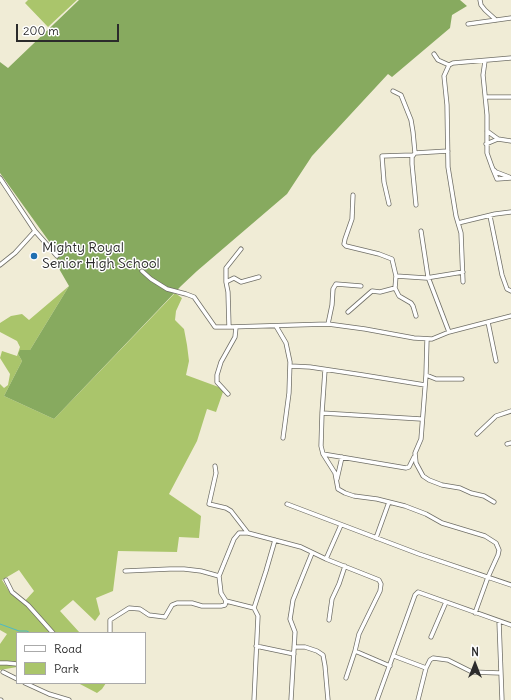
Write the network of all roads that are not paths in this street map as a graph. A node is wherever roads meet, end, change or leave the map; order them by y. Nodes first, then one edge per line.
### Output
1 (480, 0) edge
2 (511, 18) edge
3 (496, 20) junction
4 (468, 24) dead end
5 (434, 54) dead end
6 (511, 58) edge
7 (485, 61) junction
8 (449, 65) junction
9 (393, 91) dead end
10 (486, 97) junction
11 (511, 97) edge
12 (487, 131) junction
13 (498, 139) junction
14 (511, 142) edge
15 (486, 144) junction
16 (448, 151) junction
17 (414, 154) junction
18 (0, 178) edge
19 (511, 178) edge
20 (352, 195) dead end
21 (389, 204) dead end
22 (416, 205) dead end
23 (511, 212) edge
24 (490, 216) junction
25 (458, 223) junction
26 (35, 231) junction
27 (421, 231) dead end
28 (241, 249) dead end
29 (57, 256) dead end
30 (0, 265) edge
31 (142, 271) dead end
32 (463, 272) junction
33 (396, 276) junction
34 (259, 277) dead end
35 (428, 278) junction
36 (226, 282) junction
37 (463, 282) dead end
38 (362, 286) dead end
39 (395, 288) junction
40 (511, 291) edge
41 (348, 312) dead end
42 (416, 316) dead end
43 (511, 316) edge
44 (488, 322) junction
45 (328, 324) junction
46 (276, 326) junction
47 (229, 327) junction
48 (236, 327) junction
49 (449, 332) junction
50 (427, 339) junction
51 (496, 361) dead end
52 (290, 366) junction
53 (325, 370) junction
54 (426, 375) junction
55 (432, 379) junction
56 (462, 380) dead end
57 (425, 384) junction
58 (228, 394) dead end
59 (511, 411) edge
60 (322, 412) junction
61 (422, 419) junction
62 (477, 434) dead end
63 (283, 438) dead end
64 (323, 454) junction
65 (342, 457) junction
66 (414, 457) junction
67 (215, 466) dead end
68 (337, 480) junction
69 (389, 502) junction
70 (494, 502) dead end
71 (287, 504) dead end
72 (342, 525) junction
73 (248, 533) junction
74 (376, 538) junction
75 (275, 540) junction
76 (312, 552) junction
77 (326, 559) junction
78 (345, 566) junction
79 (125, 572) dead end
80 (219, 576) junction
81 (488, 576) junction
82 (6, 580) dead end
83 (511, 585) edge
84 (225, 600) junction
85 (446, 602) junction
86 (254, 608) junction
87 (475, 613) junction
88 (329, 620) dead end
89 (499, 621) junction
90 (511, 625) edge
91 (52, 632) edge
92 (110, 632) edge
93 (431, 637) dead end
94 (256, 646) junction
95 (294, 647) junction
96 (355, 651) junction
97 (294, 654) junction
98 (394, 656) junction
99 (0, 663) edge
100 (16, 664) edge
101 (390, 666) junction
102 (426, 668) junction
103 (3, 672) dead end
104 (500, 673) junction
105 (16, 678) edge
106 (346, 678) dead end
107 (27, 684) edge
108 (49, 694) junction
109 (47, 700) edge
110 (69, 700) edge
111 (254, 700) edge
112 (291, 700) edge
113 (328, 700) edge
114 (378, 700) edge
115 (418, 700) edge
116 (502, 700) edge

1 - 3 street
2 - 3 street
3 - 4 street
5 - 8 street
6 - 7 street
7 - 8 street
7 - 10 street
8 - 16 street
9 - 17 street
10 - 11 street
10 - 12 street
12 - 13 street
12 - 15 street
13 - 14 street
13 - 15 street
15 - 19 street
16 - 17 street
16 - 25 street
17 - 21 street
17 - 22 street
18 - 26 street
20 - 33 street
23 - 24 street
24 - 25 street
24 - 40 street
25 - 32 street
26 - 29 street
26 - 30 street
27 - 35 street
28 - 36 street
31 - 47 street
32 - 35 street
32 - 37 street
33 - 35 street
33 - 39 street
34 - 36 street
35 - 49 street
36 - 47 street
38 - 45 street
39 - 41 street
39 - 42 street
43 - 44 street
44 - 49 street
44 - 51 street
45 - 46 street
45 - 50 street
46 - 48 street
46 - 52 street
47 - 48 street
48 - 58 street
49 - 50 street
50 - 54 street
52 - 53 street
52 - 63 street
53 - 57 street
53 - 60 street
54 - 55 street
54 - 57 street
55 - 56 street
55 - 57 street
57 - 61 street
59 - 62 street
60 - 61 street
60 - 64 street
61 - 66 street
64 - 65 street
64 - 68 street
65 - 66 street
65 - 68 street
66 - 70 street
67 - 73 street
68 - 69 street
69 - 74 street
69 - 81 street
71 - 72 street
72 - 74 street
72 - 77 street
73 - 75 street
73 - 80 street
74 - 81 street
75 - 76 street
75 - 86 street
76 - 77 street
76 - 95 street
77 - 78 street
78 - 88 street
78 - 96 street
79 - 80 street
80 - 84 street
81 - 83 street
81 - 87 street
82 - 91 street
84 - 86 street
84 - 92 street
85 - 87 street
85 - 93 street
85 - 98 street
86 - 94 street
87 - 89 street
89 - 90 street
89 - 104 street
94 - 97 street
94 - 111 street
95 - 97 street
95 - 113 street
96 - 101 street
96 - 106 street
97 - 112 street
98 - 101 street
98 - 102 street
99 - 100 street
101 - 114 street
102 - 104 street
102 - 115 street
103 - 105 street
104 - 116 street
107 - 108 street
108 - 109 street
108 - 110 street

